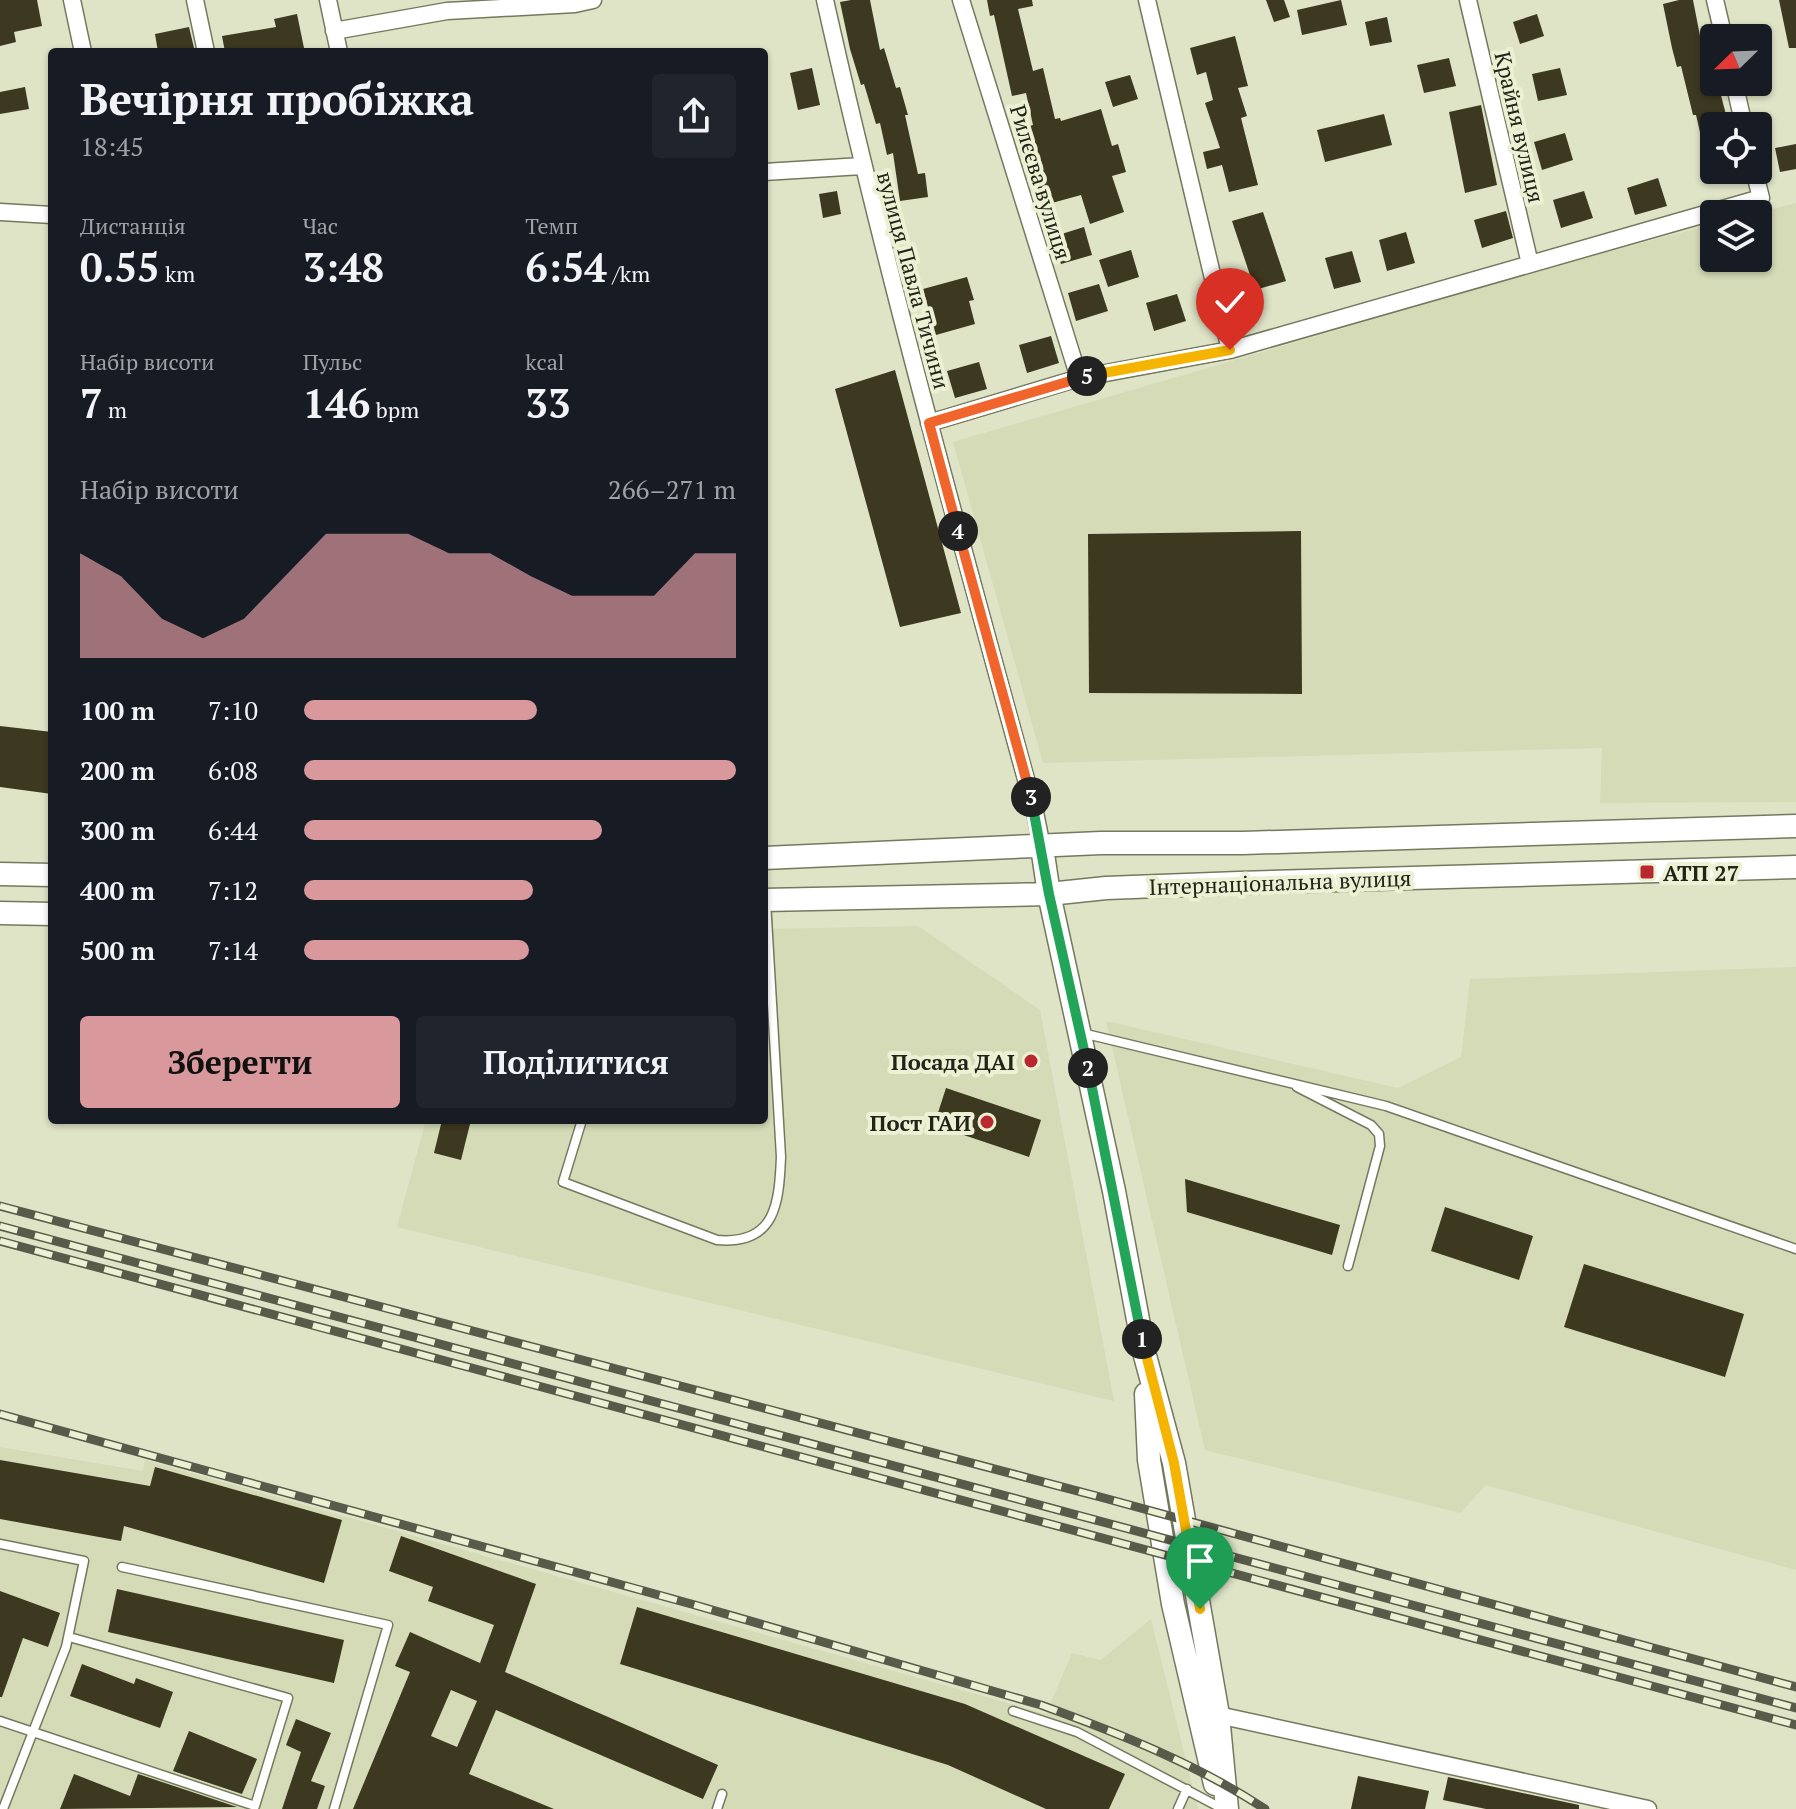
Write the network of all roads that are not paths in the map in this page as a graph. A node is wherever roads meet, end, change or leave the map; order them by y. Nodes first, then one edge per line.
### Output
1 (72, 0) edge
2 (195, 0) edge
3 (328, 0) edge
4 (593, 0) edge
5 (825, 0) edge
6 (961, 0) edge
7 (1147, 0) edge
8 (1468, 0) edge
9 (1715, 0) edge
10 (574, 2) edge
11 (1721, 24) edge
12 (334, 31) junction
13 (82, 48) edge
14 (205, 48) edge
15 (338, 48) edge
16 (862, 166) junction
17 (768, 172) edge
18 (1758, 184) edge
19 (0, 212) edge
20 (48, 215) edge
21 (1530, 264) junction
22 (1230, 350) junction
23 (1079, 378) junction
24 (929, 423) junction
25 (1796, 826) edge
26 (1042, 847) junction
27 (768, 858) edge
28 (1796, 867) edge
29 (0, 874) edge
30 (48, 875) edge
31 (1049, 894) junction
32 (768, 900) edge
33 (0, 913) edge
34 (48, 914) edge
35 (768, 948) edge
36 (1081, 1033) junction
37 (1281, 1079) junction
38 (581, 1124) edge
39 (1796, 1249) edge
40 (1348, 1266) dead end
41 (1144, 1352) junction
42 (0, 1544) edge
43 (122, 1567) dead end
44 (69, 1637) junction
45 (1013, 1711) dead end
46 (1218, 1715) junction
47 (0, 1721) edge
48 (1087, 1722) dead end
49 (33, 1732) junction
50 (1077, 1732) junction
51 (1187, 1789) junction
52 (722, 1794) dead end
53 (3, 1809) edge
54 (334, 1809) edge
55 (717, 1809) edge
56 (1178, 1809) edge
57 (1225, 1809) edge
58 (1648, 1809) edge

1 - 13 street
2 - 14 street
3 - 12 street
4 - 10 street
5 - 16 street, вулиця Павла Тичини
6 - 23 street, Рилєєва вулиця
7 - 22 street
8 - 21 street, Крайня вулиця
9 - 11 street
10 - 12 street
12 - 15 street
16 - 17 street
16 - 24 street, вулиця Павла Тичини
18 - 21 street
19 - 20 street
21 - 22 street
22 - 23 street
23 - 24 street
24 - 26 street, вулиця Павла Тичини
25 - 26 main road, Інтернаціональна вулиця
26 - 27 main road, Інтернаціональна вулиця
26 - 31 main road
28 - 31 main road, Інтернаціональна вулиця
29 - 30 main road
31 - 32 main road, Інтернаціональна вулиця
31 - 36 main road
33 - 34 main road
35 - 38 lane
36 - 37 lane
36 - 41 main road
37 - 39 lane
37 - 40 lane
41 - 46 main road
41 - 57 main road
42 - 44 lane
43 - 54 lane
44 - 49 lane
44 - 49 lane
45 - 50 lane
46 - 57 main road
46 - 58 street
47 - 49 lane
48 - 50 lane
49 - 53 lane
50 - 51 lane
51 - 56 lane
51 - 57 lane
52 - 55 lane

